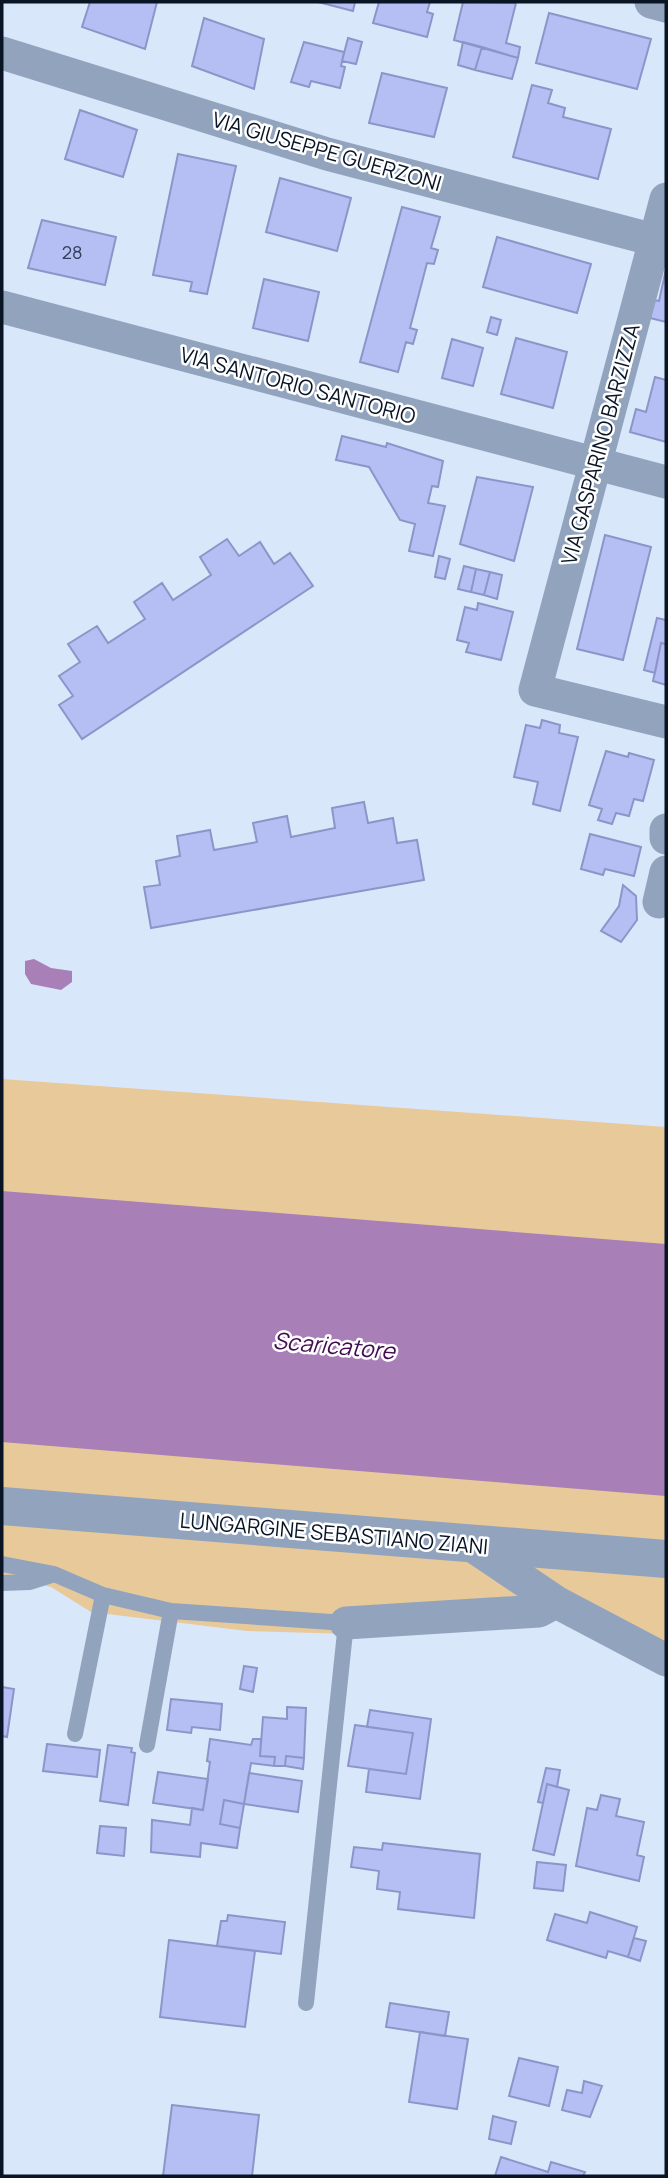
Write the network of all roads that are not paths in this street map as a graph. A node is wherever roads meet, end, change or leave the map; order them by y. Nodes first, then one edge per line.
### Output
1 (651, 2) edge
2 (666, 6) edge
3 (2, 53) edge
4 (666, 199) edge
5 (660, 242) edge
6 (2, 307) edge
7 (594, 462) junction
8 (666, 482) edge
9 (666, 722) edge
10 (666, 830) edge
11 (666, 838) edge
12 (2, 1506) edge
13 (470, 1544) junction
14 (666, 1559) edge
15 (2, 1564) edge
16 (54, 1574) junction
17 (2, 1583) edge
18 (103, 1595) junction
19 (556, 1602) junction
20 (171, 1611) junction
21 (346, 1623) junction
22 (662, 1649) edge
23 (75, 1734) dead end
24 (146, 1745) dead end
25 (306, 2003) dead end

1 - 2 street
3 - 5 street, VIA GIUSEPPE GUERZONI
4 - 5 street, VIA GASPARINO BARZIZZA
5 - 7 street, VIA GASPARINO BARZIZZA
6 - 7 street, VIA SANTORIO SANTORIO
7 - 8 street, VIA SANTORIO SANTORIO
7 - 9 street, VIA GASPARINO BARZIZZA
10 - 11 street
12 - 13 street, LUNGARGINE SEBASTIANO ZIANI
13 - 14 street, LUNGARGINE SEBASTIANO ZIANI
13 - 19 street
15 - 16 lane
16 - 17 lane
16 - 18 lane
18 - 20 lane
18 - 23 lane
19 - 21 street
19 - 22 street
20 - 21 lane
20 - 24 lane
21 - 25 lane

